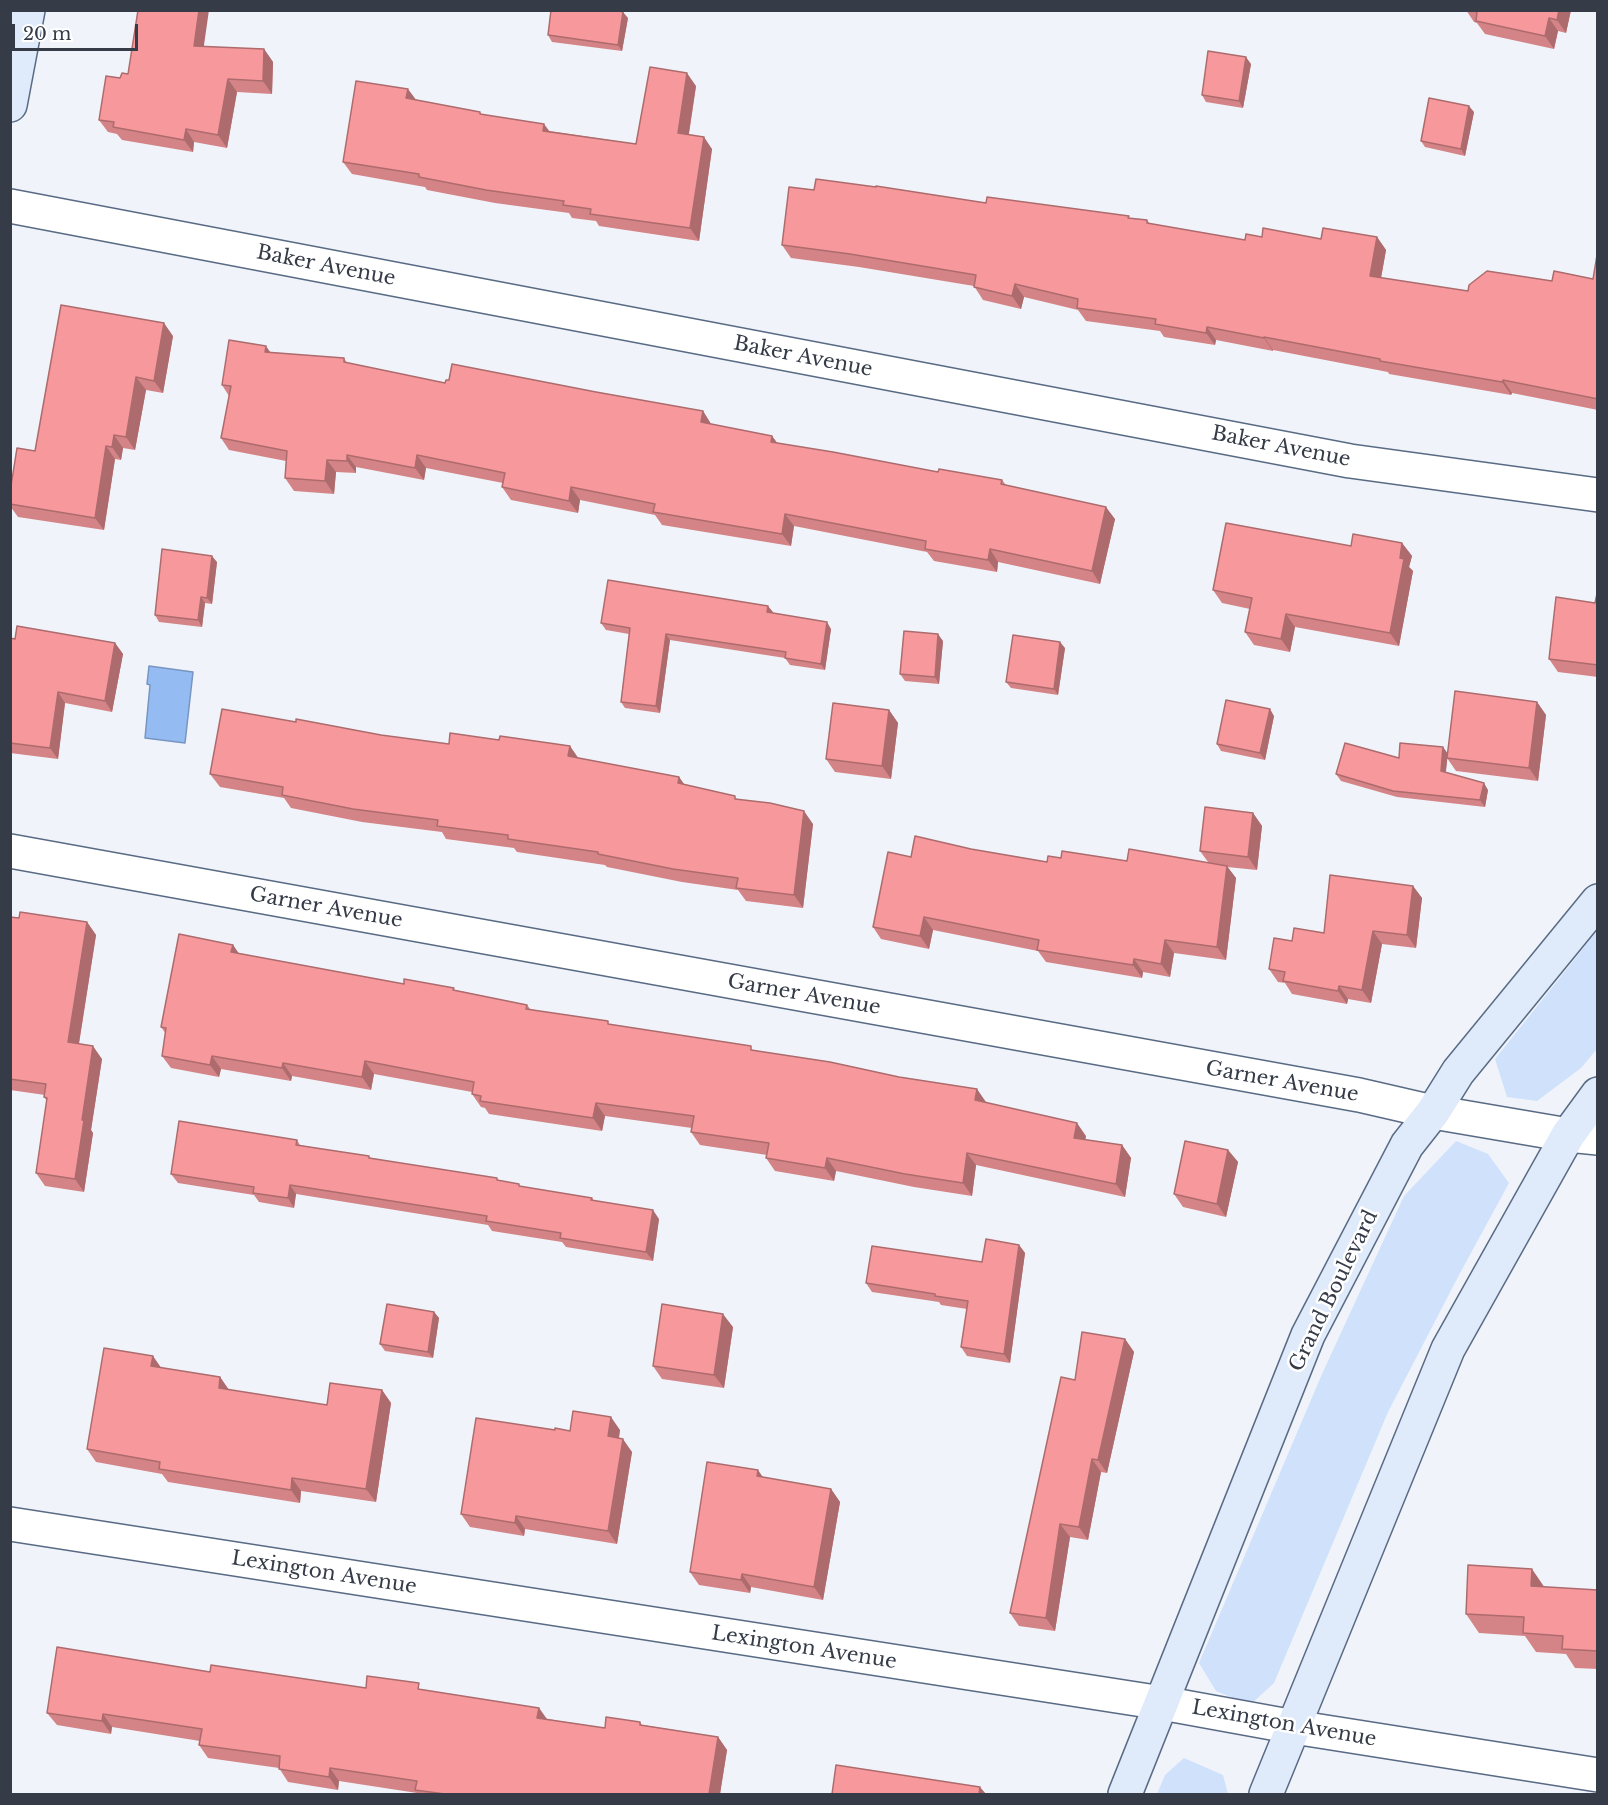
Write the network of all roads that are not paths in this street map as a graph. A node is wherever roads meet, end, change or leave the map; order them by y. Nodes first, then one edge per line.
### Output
1 (28, 10) edge
2 (10, 105) edge
3 (10, 206) edge
4 (1598, 495) edge
5 (10, 851) edge
6 (1598, 901) edge
7 (1598, 1094) edge
8 (1433, 1112) junction
9 (1583, 1136) edge
10 (10, 1524) edge
11 (1162, 1703) junction
12 (1294, 1727) junction
13 (1598, 1775) edge
14 (1125, 1794) edge
15 (1266, 1794) edge

1 - 2 street
3 - 4 street, Baker Avenue
5 - 8 street, Garner Avenue
6 - 8 street, Grand Boulevard
7 - 9 street
8 - 9 street, Garner Avenue
8 - 11 street, Grand Boulevard
9 - 12 street
10 - 11 street, Lexington Avenue
11 - 12 street, Lexington Avenue
11 - 14 street, Grand Boulevard
12 - 13 street, Lexington Avenue
12 - 15 street

